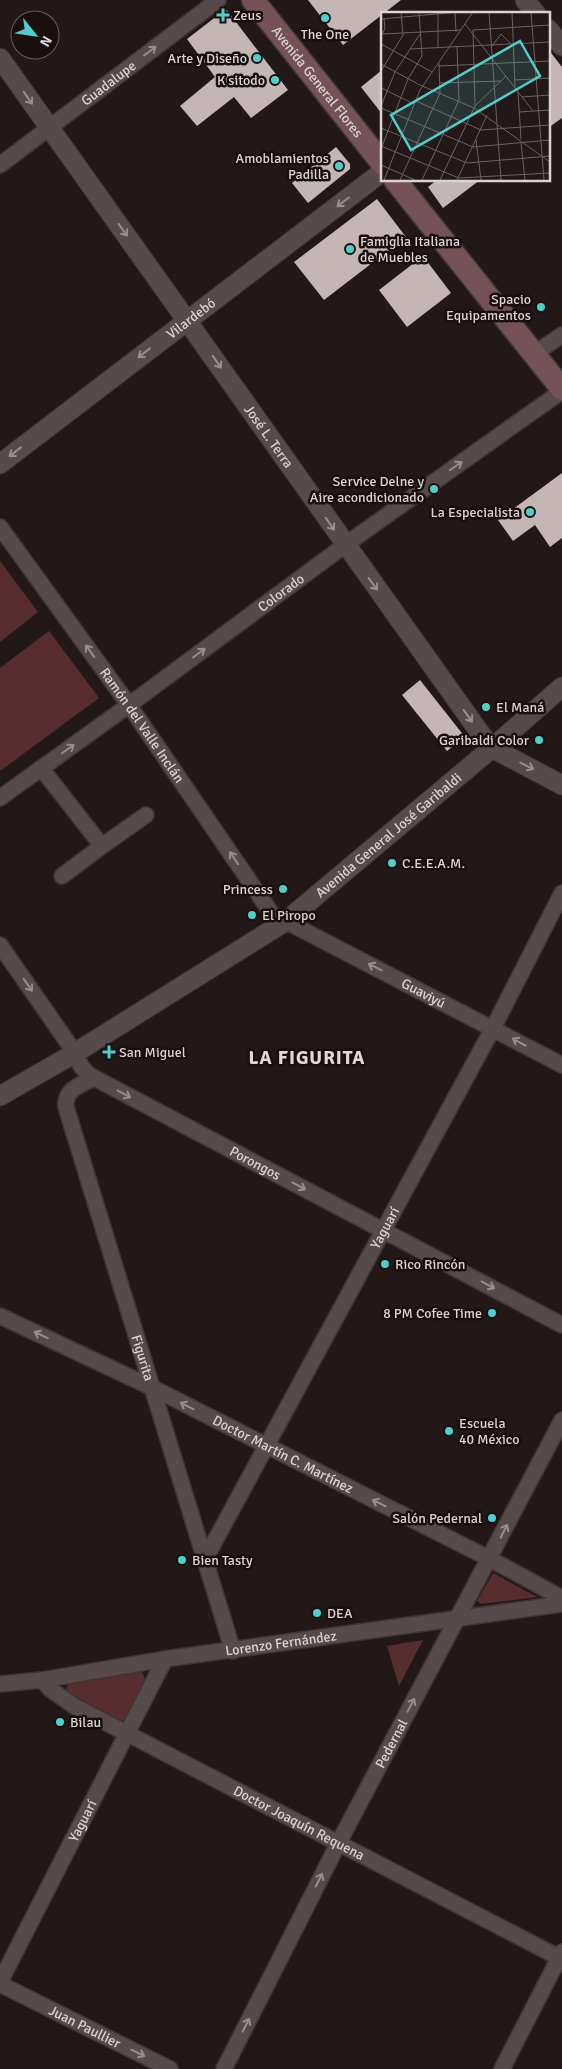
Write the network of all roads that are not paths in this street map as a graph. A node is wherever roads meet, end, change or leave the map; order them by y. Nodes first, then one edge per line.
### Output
1 (218, 0) edge
2 (253, 0) edge
3 (525, 0) edge
4 (534, 12) edge
5 (550, 32) edge
6 (558, 46) edge
7 (0, 58) edge
8 (49, 128) junction
9 (381, 162) edge
10 (0, 165) edge
11 (381, 173) edge
12 (397, 181) edge
13 (187, 320) junction
14 (562, 335) edge
15 (534, 354) junction
16 (562, 390) edge
17 (0, 464) edge
18 (0, 527) edge
19 (345, 545) junction
20 (562, 687) edge
21 (129, 705) junction
22 (492, 748) junction
23 (41, 768) junction
24 (562, 784) edge
25 (0, 798) edge
26 (146, 815) dead end
27 (102, 846) junction
28 (62, 876) dead end
29 (562, 893) edge
30 (286, 921) junction
31 (0, 945) edge
32 (492, 1028) junction
33 (75, 1053) junction
34 (562, 1065) edge
35 (94, 1078) junction
36 (0, 1096) edge
37 (383, 1230) junction
38 (0, 1316) edge
39 (562, 1325) edge
40 (153, 1388) junction
41 (562, 1420) edge
42 (267, 1447) junction
43 (490, 1559) junction
44 (204, 1561) junction
45 (562, 1598) edge
46 (562, 1604) edge
47 (457, 1618) junction
48 (233, 1651) junction
49 (165, 1659) junction
50 (42, 1680) junction
51 (0, 1684) edge
52 (127, 1733) junction
53 (338, 1844) junction
54 (561, 1956) edge
55 (0, 1983) edge
56 (170, 2069) edge
57 (224, 2069) edge
58 (502, 2069) edge

8 -> 1 street, Guadalupe
2 - 9 main road, Avenida General Flores
3 - 4 street
5 - 6 street
7 -> 8 street, José L. Terra
8 - 10 street, Guadalupe
8 -> 13 street, José L. Terra
11 -> 13 street, Vilardebó
12 - 15 main road
13 -> 17 street, Vilardebó
13 -> 19 street, José L. Terra
14 - 15 street
15 - 16 main road
19 -> 16 street, Colorado
21 -> 18 street, Ramón del Valle Inclán
21 -> 19 street, Colorado
19 -> 22 street, José L. Terra
20 - 22 street, Avenida General José Garibaldi
23 -> 21 street, Colorado
30 -> 21 street, Ramón del Valle Inclán
22 -> 24 street, José L. Terra
22 - 30 street, Avenida General José Garibaldi
23 - 25 street, Colorado
23 - 27 street
26 - 27 street
27 - 28 street
29 - 32 street, Yaguarí
32 -> 30 street, Guaviyú
30 - 33 street, Avenida General José Garibaldi
31 -> 33 street, Porongos
34 -> 32 street, Guaviyú
32 - 37 street, Yaguarí
33 - 35 street, Porongos
33 - 36 street, Avenida General José Garibaldi
35 -> 37 street, Porongos
35 - 40 street, Figurita
37 -> 39 street, Porongos
37 - 42 street, Yaguarí
40 -> 38 street, Doctor Martín C. Martínez
42 -> 40 street, Doctor Martín C. Martínez
40 - 44 street, Figurita
43 -> 41 street, Pedernal
43 -> 42 street, Doctor Martín C. Martínez
42 - 44 street, Yaguarí
43 - 45 street, Doctor Martín C. Martínez
43 - 47 street, Pedernal
44 - 48 street, Figurita
46 - 47 street, Lorenzo Fernández
47 - 48 street, Lorenzo Fernández
53 -> 47 street, Pedernal
48 - 49 street, Lorenzo Fernández
49 - 50 street, Lorenzo Fernández
49 - 52 street, Yaguarí
50 - 51 street, Lorenzo Fernández
50 - 52 street, Doctor Joaquín Requena
52 - 53 street, Doctor Joaquín Requena
52 - 55 street, Yaguarí
53 - 54 street, Doctor Joaquín Requena
57 -> 53 street, Pedernal
54 - 58 street
55 -> 56 street, Juan Paullier

